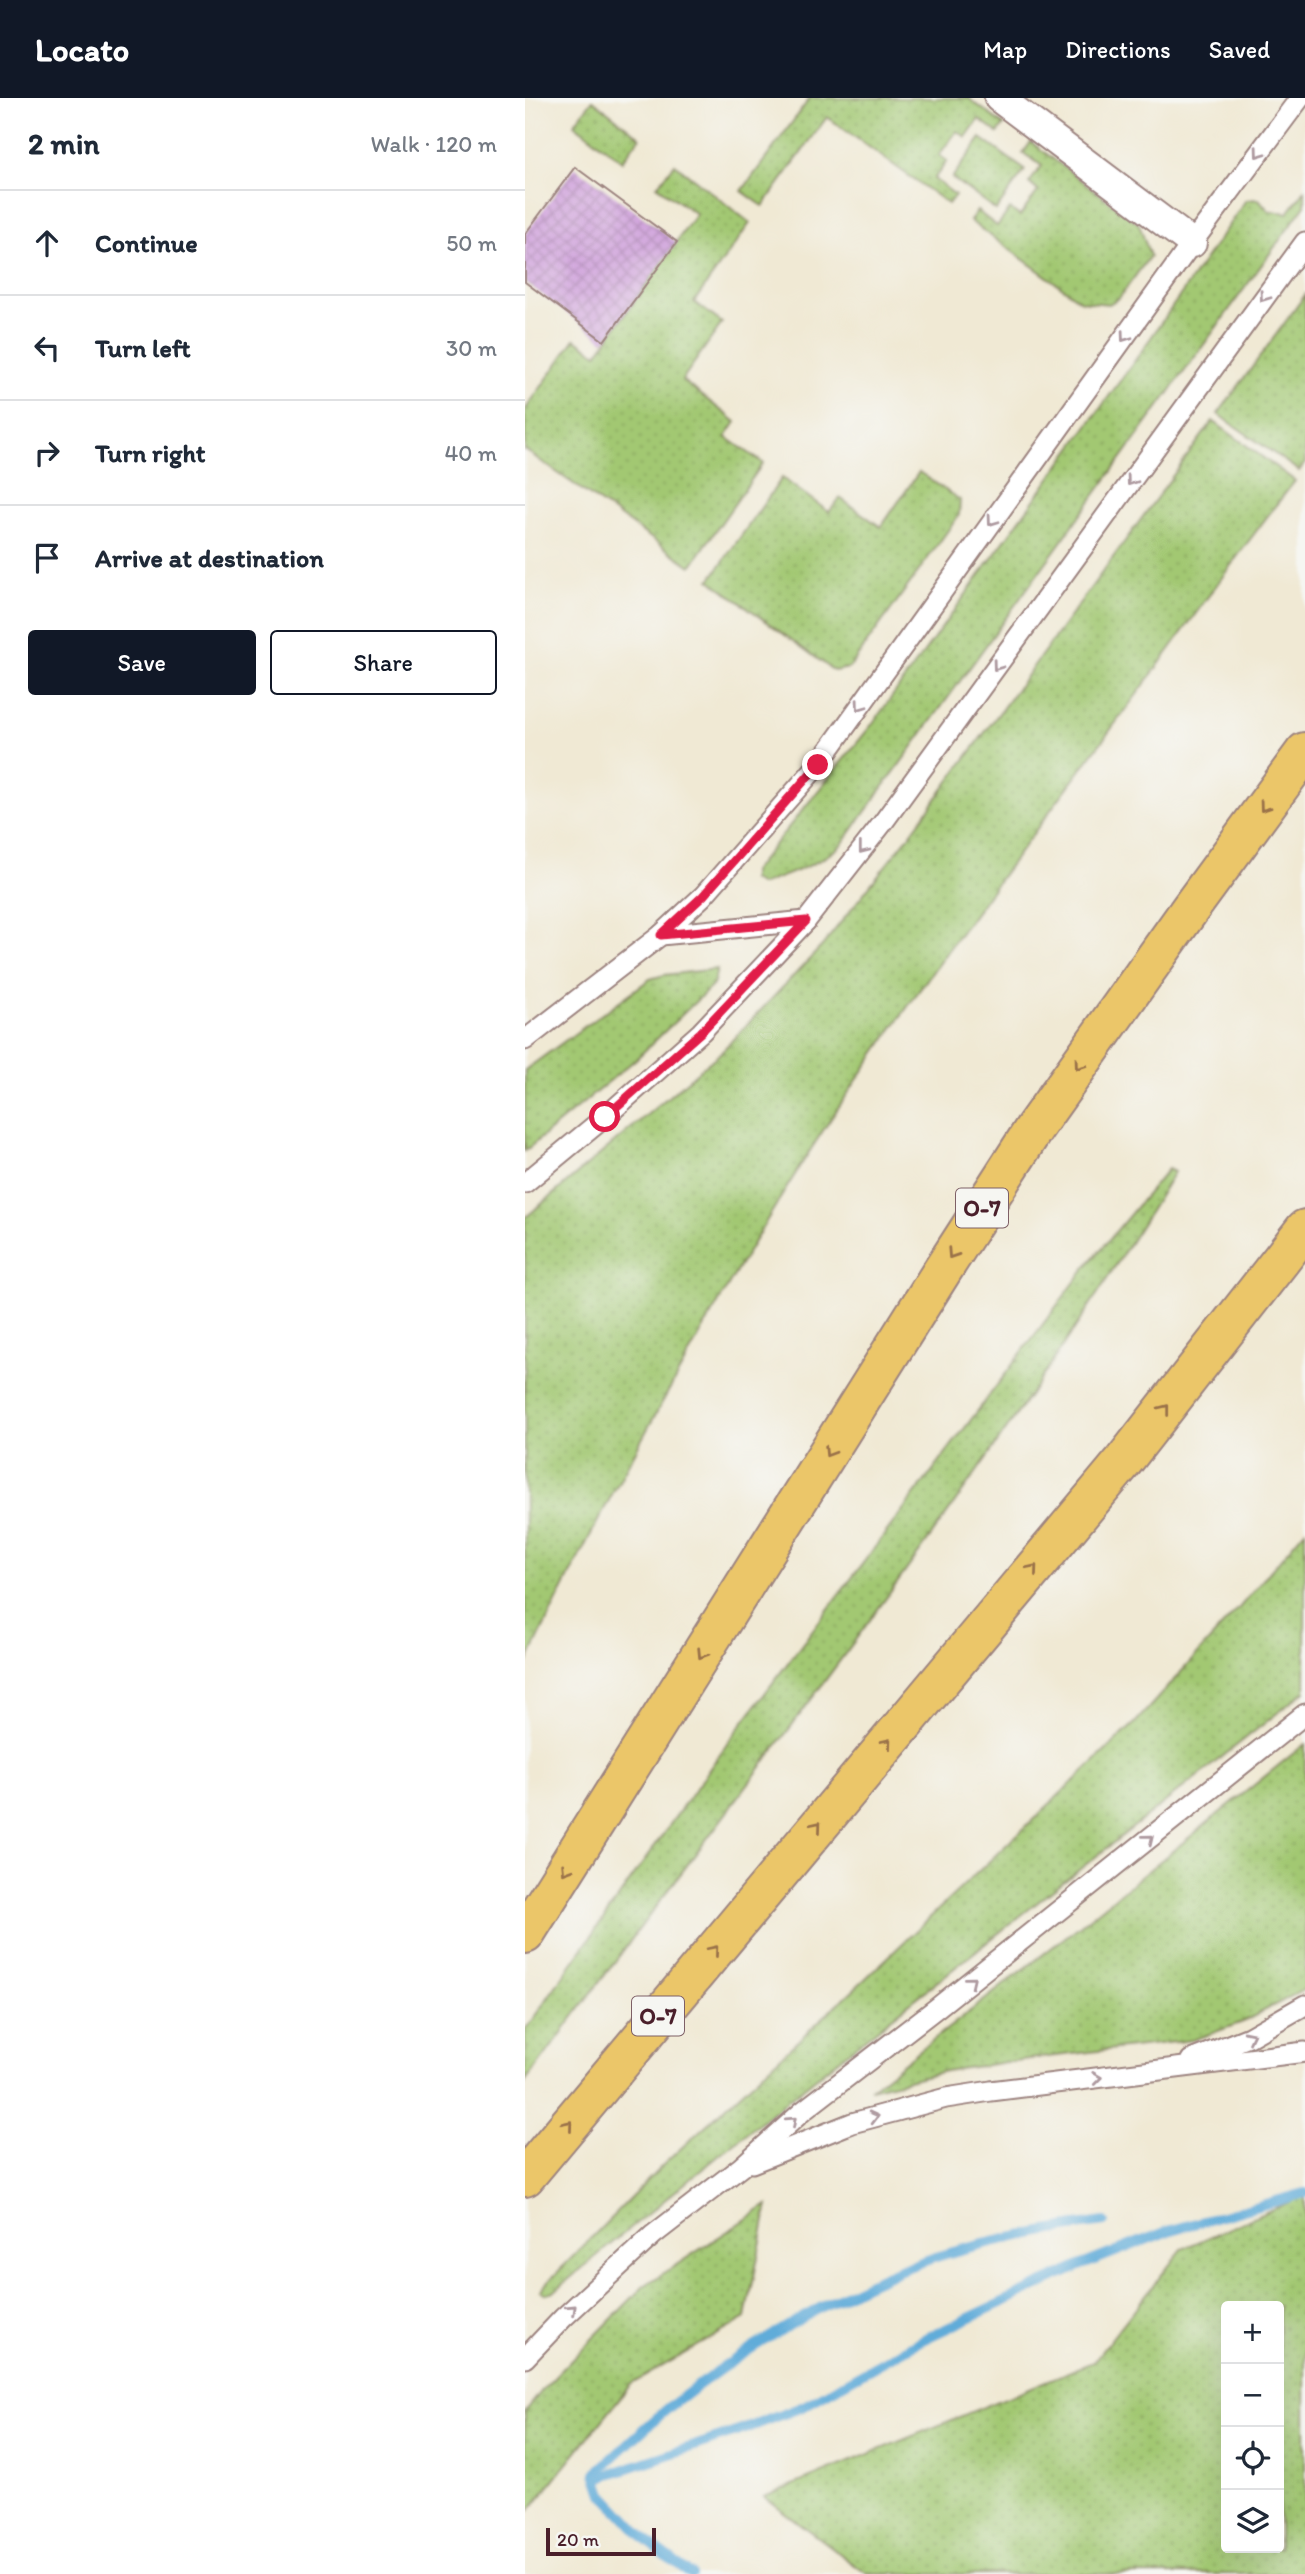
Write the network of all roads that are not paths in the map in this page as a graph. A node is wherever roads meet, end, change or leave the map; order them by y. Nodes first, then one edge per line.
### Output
1 (999, 98) edge
2 (1300, 98) edge
3 (1305, 242) edge
4 (1192, 243) junction
5 (1305, 752) edge
6 (806, 921) junction
7 (661, 935) junction
8 (525, 1040) edge
9 (525, 1183) edge
10 (1305, 1229) edge
11 (1305, 1714) edge
12 (525, 1934) edge
13 (1305, 2006) edge
14 (1305, 2052) edge
15 (1164, 2071) junction
16 (741, 2167) junction
17 (525, 2177) edge
18 (525, 2358) edge

1 - 4 street
2 -> 4 lane
3 -> 6 lane
4 -> 7 lane
5 -> 12 highway, O-7
6 - 7 lane
6 - 9 lane
7 - 8 lane
17 -> 10 highway, O-7
16 -> 11 lane
15 -> 13 lane
14 - 15 lane
16 -> 15 lane
18 -> 16 lane

